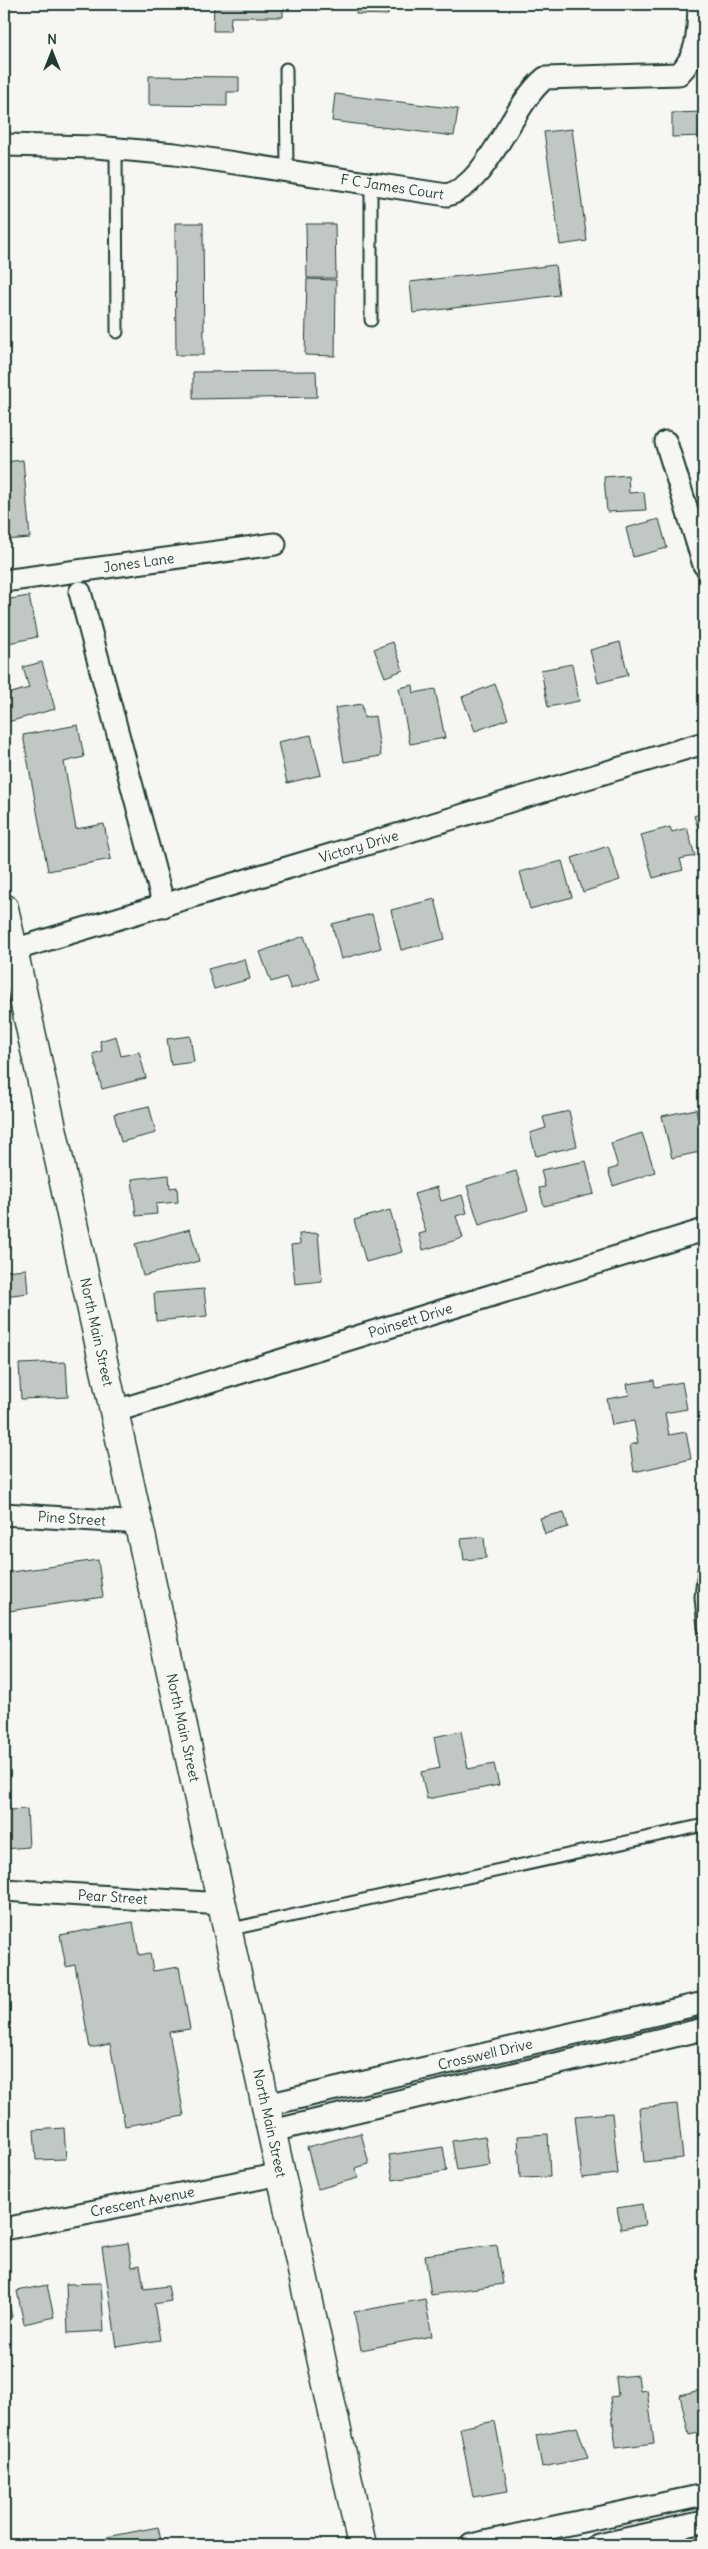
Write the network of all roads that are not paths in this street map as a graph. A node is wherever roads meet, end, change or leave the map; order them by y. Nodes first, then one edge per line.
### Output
1 (699, 4) edge
2 (286, 69) dead end
3 (4, 145) edge
4 (116, 148) junction
5 (287, 171) junction
6 (372, 183) junction
7 (371, 320) dead end
8 (117, 332) dead end
9 (666, 442) dead end
10 (275, 544) dead end
11 (704, 565) edge
12 (4, 581) edge
13 (80, 592) dead end
14 (704, 743) edge
15 (164, 906) junction
16 (4, 908) edge
17 (13, 950) junction
18 (704, 1230) edge
19 (116, 1411) junction
20 (4, 1514) edge
21 (140, 1523) junction
22 (704, 1570) edge
23 (704, 1628) edge
24 (704, 1825) edge
25 (4, 1890) edge
26 (222, 1904) junction
27 (227, 1930) junction
28 (704, 2003) edge
29 (704, 2029) edge
30 (269, 2118) junction
31 (281, 2174) junction
32 (4, 2229) edge
33 (704, 2495) edge
34 (704, 2522) edge
35 (362, 2545) edge
36 (471, 2545) edge
37 (598, 2545) edge

1 - 6 street, F C James Court
2 - 5 lane
3 - 4 street, F C James Court
4 - 5 street, F C James Court
4 - 8 lane
5 - 6 street, F C James Court
6 - 7 lane
9 - 11 street
10 - 12 street, Jones Lane
13 - 15 street
14 - 15 street, Victory Drive
15 - 17 street, Victory Drive
16 - 17 main road, North Main Street
17 - 19 main road, North Main Street
18 - 19 street, Poinsett Drive
19 - 21 main road, North Main Street
20 - 21 street, Pine Street
21 - 26 main road, North Main Street
22 - 23 lane
24 - 27 lane
25 - 26 street, Pear Street
26 - 27 main road, North Main Street
27 - 30 main road, North Main Street
28 - 30 street, Crosswell Drive
29 - 30 street, Crosswell Drive
30 - 31 main road, North Main Street
31 - 32 street, Crescent Avenue
31 - 35 main road, North Main Street
33 - 36 street
34 - 37 street

